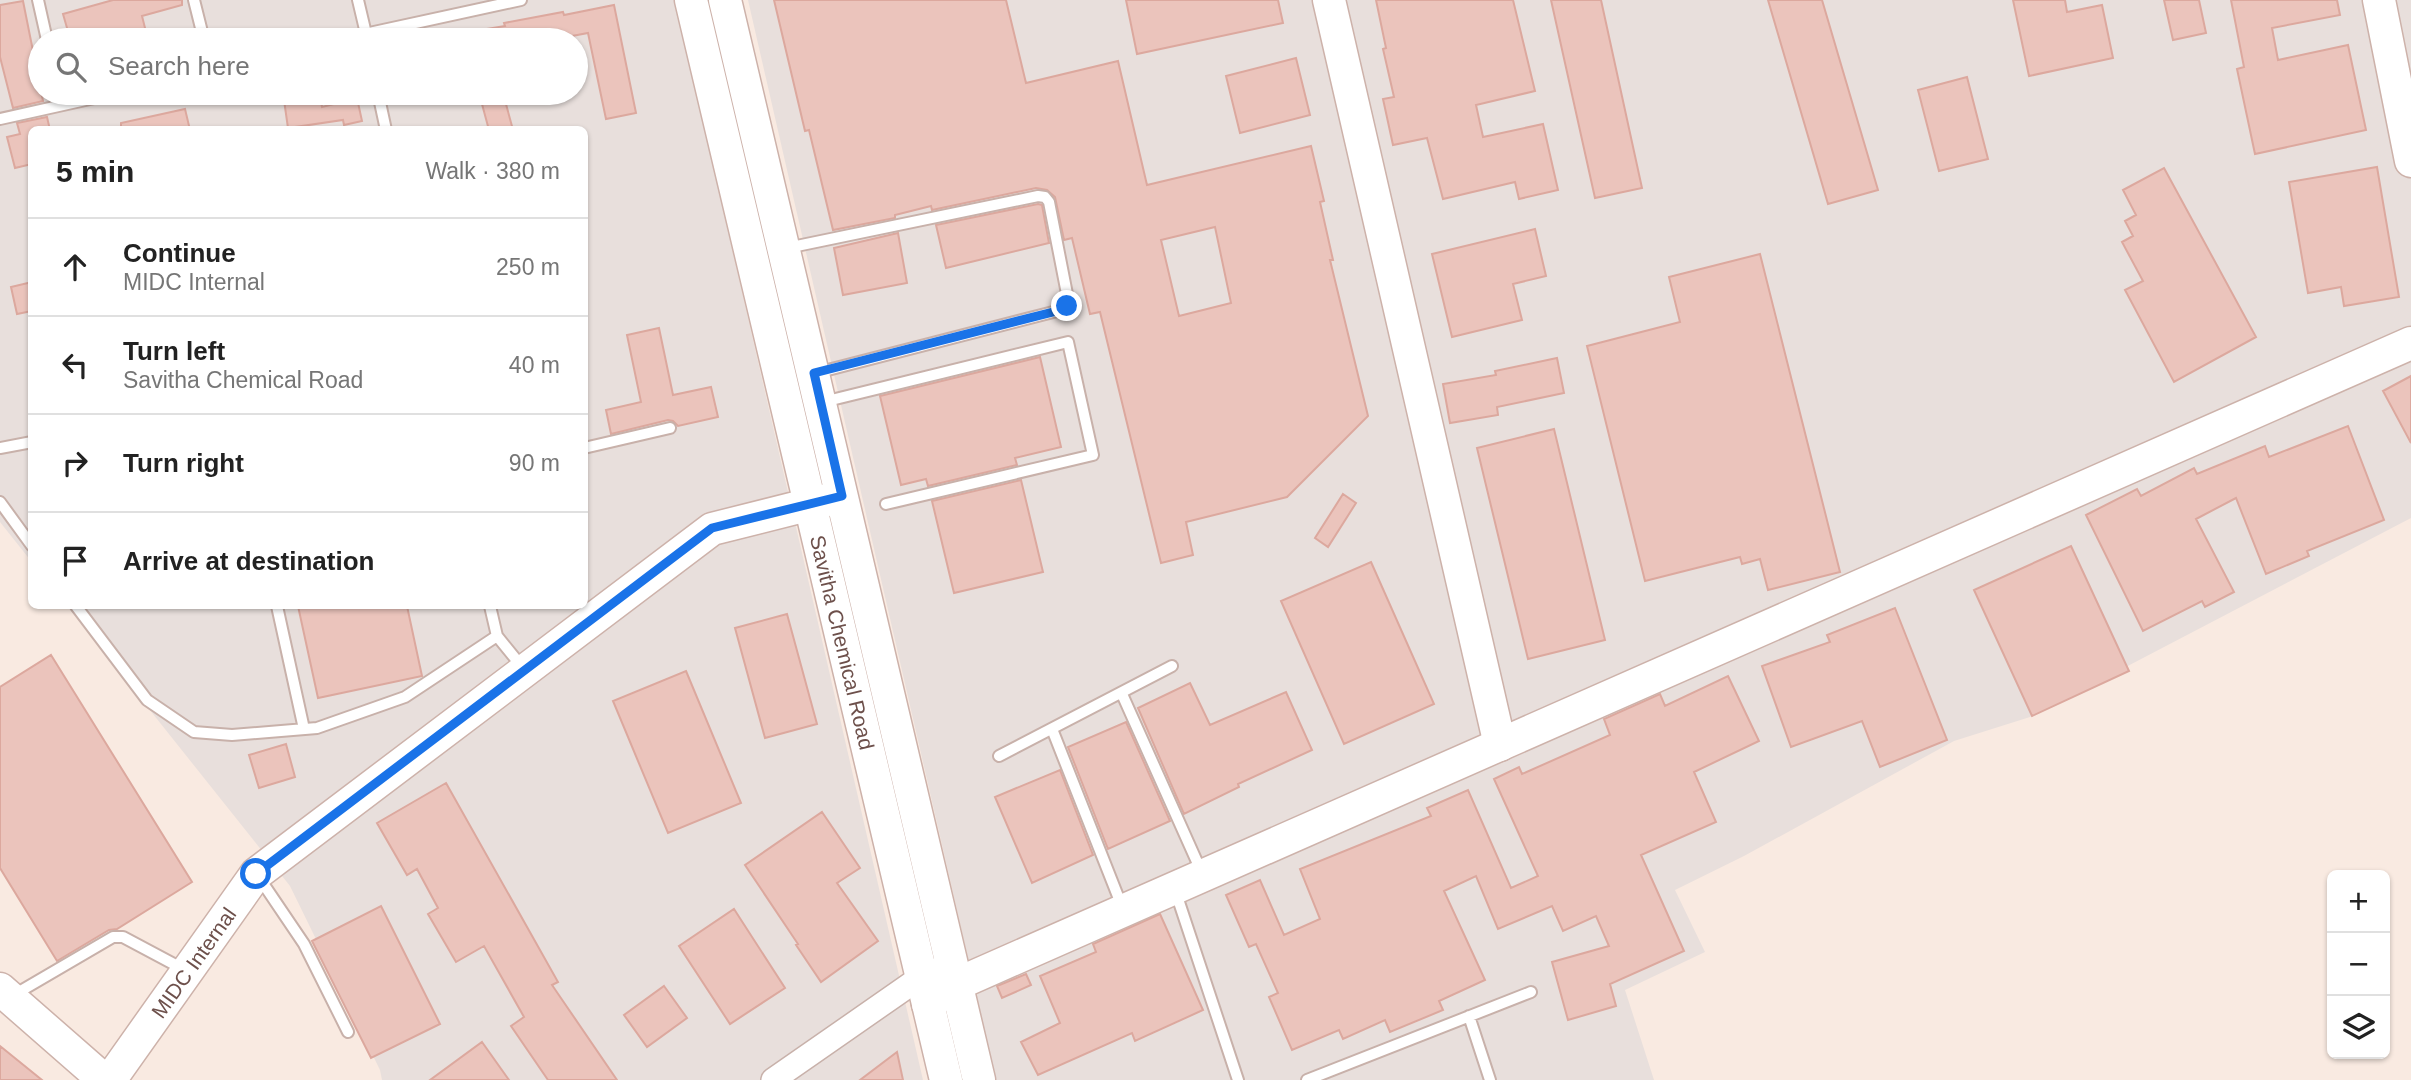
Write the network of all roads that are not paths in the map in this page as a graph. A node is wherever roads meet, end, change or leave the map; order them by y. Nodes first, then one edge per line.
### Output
1 (38, 0) edge
2 (194, 0) edge
3 (358, 0) edge
4 (521, 0) edge
5 (691, 0) edge
6 (725, 0) edge
7 (1329, 0) edge
8 (2379, 0) edge
9 (44, 28) edge
10 (201, 28) edge
11 (365, 28) edge
12 (404, 28) edge
13 (70, 105) edge
14 (381, 105) edge
15 (62, 107) joint
16 (0, 119) edge
17 (385, 126) edge
18 (2411, 161) edge
19 (784, 249) junction
20 (2411, 343) edge
21 (817, 388) junction
22 (670, 428) dead end
23 (28, 443) edge
24 (588, 446) edge
25 (0, 448) edge
26 (842, 496) junction
27 (0, 502) edge
28 (810, 504) junction
29 (886, 504) dead end
30 (28, 540) edge
31 (78, 609) edge
32 (278, 609) edge
33 (491, 609) edge
34 (497, 636) junction
35 (1172, 666) dead end
36 (525, 670) junction
37 (1122, 694) junction
38 (304, 729) junction
39 (1052, 729) junction
40 (1500, 745) junction
41 (999, 756) dead end
42 (256, 874) junction
43 (1203, 875) junction
44 (1174, 888) junction
45 (1123, 910) junction
46 (954, 970) junction
47 (187, 971) junction
48 (925, 990) junction
49 (1531, 992) dead end
50 (5, 993) edge
51 (1469, 1016) junction
52 (348, 1032) dead end
53 (107, 1080) edge
54 (773, 1080) edge
55 (946, 1080) edge
56 (979, 1080) edge
57 (1238, 1080) edge
58 (1307, 1080) edge
59 (1490, 1080) edge

1 - 9 lane
2 - 10 lane
3 - 11 lane
4 - 12 lane
5 - 28 main road, Savitha Chemical Road
6 - 19 main road, Savitha Chemical Road
7 - 40 main road
8 - 18 main road
13 - 15 lane
14 - 17 lane
15 - 16 lane
19 - 21 main road, Savitha Chemical Road
19 - 21 lane
20 - 40 main road
21 - 26 main road, Savitha Chemical Road
21 - 29 lane
22 - 24 lane
23 - 25 lane
26 - 28 main road, MIDC Internal
26 - 46 main road, Savitha Chemical Road
27 - 30 lane
28 - 36 main road, MIDC Internal
28 - 48 main road, Savitha Chemical Road
31 - 38 lane
32 - 38 lane
33 - 34 lane
34 - 36 lane
34 - 38 lane
35 - 37 lane
36 - 42 main road, MIDC Internal
37 - 39 lane
37 - 43 lane
39 - 41 lane
39 - 45 lane
40 - 43 main road
42 - 47 main road, MIDC Internal
42 - 52 lane
43 - 44 main road
44 - 45 main road
44 - 57 lane
45 - 46 main road
46 - 48 main road
46 - 56 main road, Savitha Chemical Road
47 - 50 lane
47 - 53 main road, MIDC Internal
48 - 54 street
48 - 55 main road, Savitha Chemical Road
49 - 51 lane
50 - 53 main road, MIDC Internal
51 - 58 lane
51 - 59 lane

